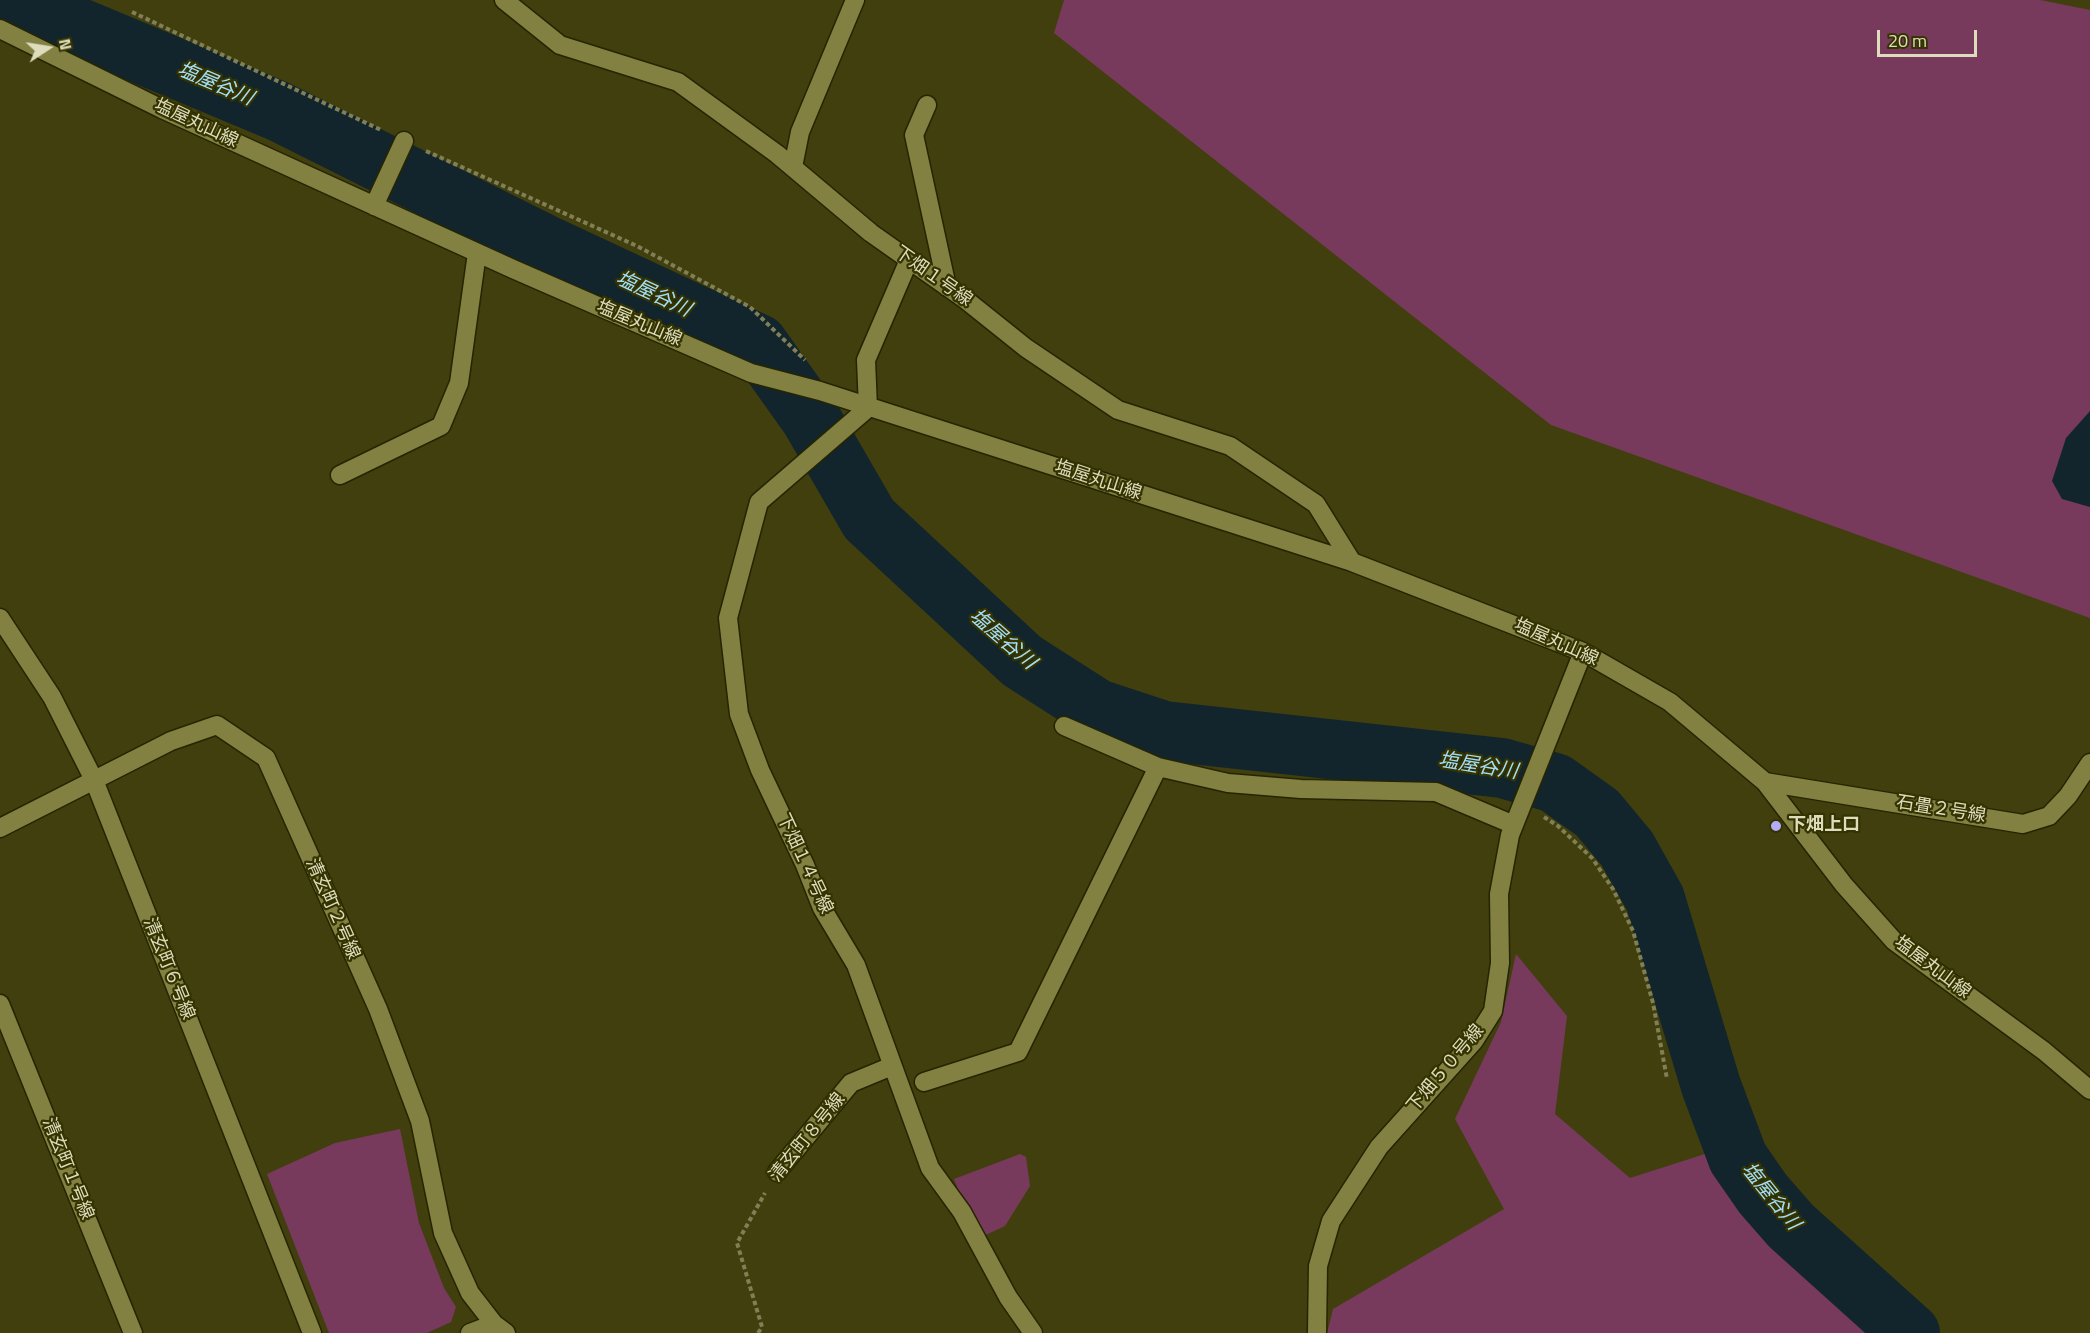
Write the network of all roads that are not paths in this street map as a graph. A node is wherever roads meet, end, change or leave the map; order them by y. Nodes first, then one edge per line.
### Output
1 (504, 0) edge
2 (855, 0) edge
3 (0, 29) edge
4 (927, 105) dead end
5 (404, 141) road end
6 (793, 167) junction
7 (374, 206) junction
8 (477, 252) junction
9 (909, 260) junction
10 (947, 287) junction
11 (868, 408) junction
12 (340, 476) dead end
13 (1352, 562) junction
14 (0, 618) edge
15 (1583, 652) junction
16 (1064, 726) dead end
17 (2090, 763) edge
18 (1158, 767) junction
19 (94, 780) junction
20 (1765, 782) junction
21 (1514, 825) junction
22 (0, 828) edge
23 (0, 1004) edge
24 (892, 1066) junction
25 (924, 1082) dead end
26 (2090, 1090) edge
27 (777, 1172) road end
28 (500, 1328) edge
29 (133, 1333) edge
30 (312, 1333) edge
31 (470, 1333) edge
32 (1033, 1333) edge
33 (1317, 1333) edge

1 - 6 street, 下畑１号線
2 - 6 street
3 - 7 street, 塩屋丸山線
4 - 10 street
5 - 7 street
6 - 9 street, 下畑１号線
7 - 8 street, 塩屋丸山線
8 - 11 street, 塩屋丸山線
8 - 12 street
9 - 10 street, 下畑１号線
9 - 11 street
10 - 13 street, 下畑１号線
11 - 13 street, 塩屋丸山線
11 - 24 street, 下畑１４号線
13 - 15 street, 塩屋丸山線
14 - 19 street, 清玄町６号線
15 - 20 street, 塩屋丸山線
15 - 21 street, 下畑５０号線
16 - 18 street
17 - 20 street, 石畳２号線
18 - 21 street
18 - 25 street
19 - 22 street, 清玄町２号線
19 - 28 street, 清玄町２号線
19 - 30 street, 清玄町６号線
20 - 26 street, 塩屋丸山線
21 - 33 street, 下畑５０号線
23 - 29 street, 清玄町１号線
24 - 27 street, 清玄町８号線
24 - 32 street, 下畑１４号線
28 - 31 street

